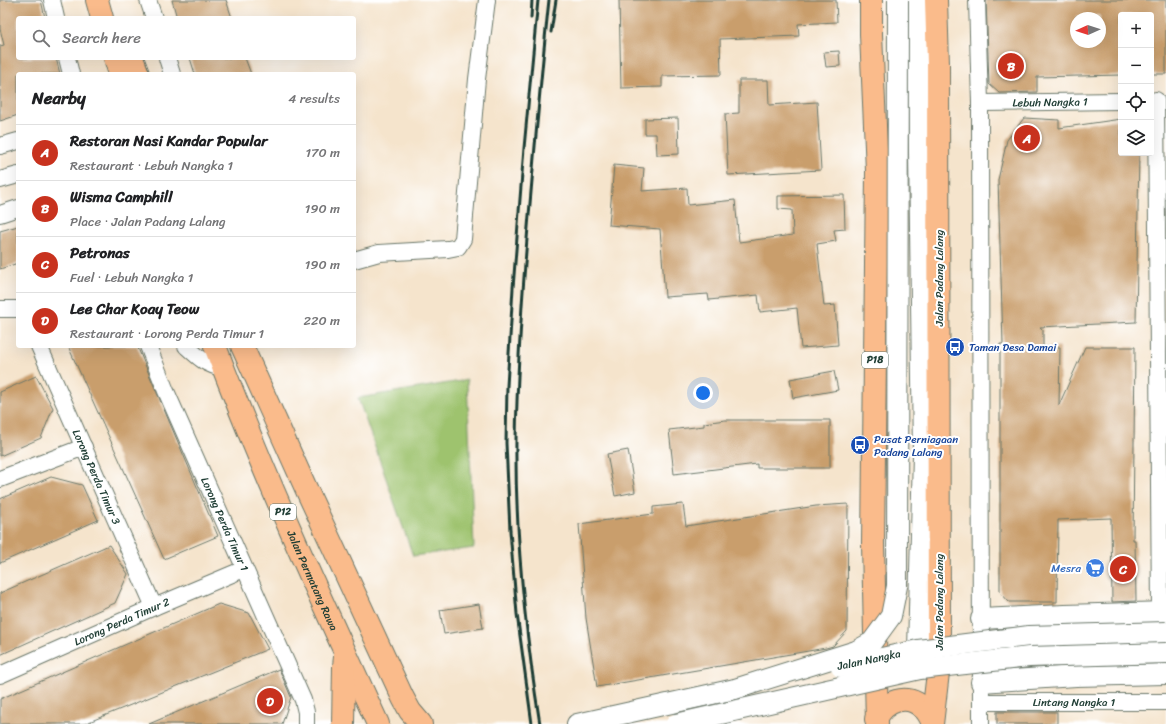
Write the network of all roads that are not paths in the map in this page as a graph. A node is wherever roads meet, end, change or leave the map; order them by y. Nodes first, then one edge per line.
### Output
1 (52, 0) edge
2 (97, 0) edge
3 (148, 0) edge
4 (487, 0) edge
5 (871, 0) edge
6 (898, 0) edge
7 (917, 0) edge
8 (936, 0) edge
9 (977, 0) edge
10 (56, 16) edge
11 (101, 16) edge
12 (153, 16) edge
13 (68, 60) edge
14 (116, 60) edge
15 (133, 60) edge
16 (168, 60) edge
17 (70, 72) edge
18 (119, 72) edge
19 (137, 72) edge
20 (171, 72) edge
21 (1158, 100) edge
22 (1118, 101) edge
23 (980, 103) junction
24 (16, 141) edge
25 (0, 146) edge
26 (16, 176) edge
27 (0, 180) edge
28 (16, 209) edge
29 (0, 214) edge
30 (356, 259) edge
31 (0, 308) edge
32 (16, 309) edge
33 (1162, 334) edge
34 (40, 348) edge
35 (149, 348) edge
36 (188, 348) edge
37 (216, 348) edge
38 (243, 348) edge
39 (223, 368) junction
40 (84, 447) junction
41 (0, 479) edge
42 (244, 569) junction
43 (154, 607) junction
44 (1163, 612) edge
45 (1027, 617) junction
46 (981, 619) junction
47 (1166, 632) edge
48 (1166, 653) edge
49 (346, 655) junction
50 (926, 661) junction
51 (876, 662) junction
52 (0, 674) edge
53 (1166, 674) edge
54 (1031, 679) junction
55 (981, 682) junction
56 (735, 689) junction
57 (982, 702) junction
58 (1166, 702) edge
59 (877, 722) edge
60 (932, 723) edge
61 (306, 724) edge
62 (343, 724) edge
63 (378, 724) edge
64 (421, 724) edge
65 (577, 724) edge
66 (676, 724) edge
67 (981, 724) edge

1 - 10 street
2 - 11 main road
3 - 12 street
4 - 30 street
5 - 51 main road, P18
6 - 56 street, bridge
7 - 50 street
8 - 50 main road, Jalan Padang Lalang
9 - 23 street
13 - 17 street
14 - 18 main road
15 - 19 main road
16 - 20 street
21 - 33 street
22 - 23 street, Lebuh Nangka 1
23 - 46 street
24 - 25 street
26 - 27 street
28 - 29 street
31 - 32 street
33 - 44 street
34 - 40 street, Lorong Perda Timur 3
35 - 42 street, Lorong Perda Timur 1
36 - 39 street
37 - 39 main road, Jalan Permatang Rawa / P12
38 - 64 main road
39 - 49 main road, Jalan Permatang Rawa / P12
40 - 41 street
40 - 43 street, Lorong Perda Timur 3
42 - 43 street, Lorong Perda Timur 2
42 - 61 street, Lorong Perda Timur 1
43 - 52 street, Lorong Perda Timur 2
44 - 45 street
45 - 46 street
45 - 54 street
46 - 55 street
47 - 50 street, Jalan Nangka, bridge
48 - 50 street, Jalan Nangka, bridge
49 - 62 main road
49 - 63 main road, Jalan Permatang Rawa / P12
50 - 51 main road
50 - 56 street, Jalan Nangka, bridge
50 - 60 main road, Jalan Padang Lalang
50 - 66 street, Jalan Nangka, bridge
51 - 59 main road, P18
53 - 54 street
54 - 55 street
55 - 57 street
56 - 65 street, Jalan Nangka
57 - 58 street, Lintang Nangka 1
57 - 67 street
59 - 60 main road

